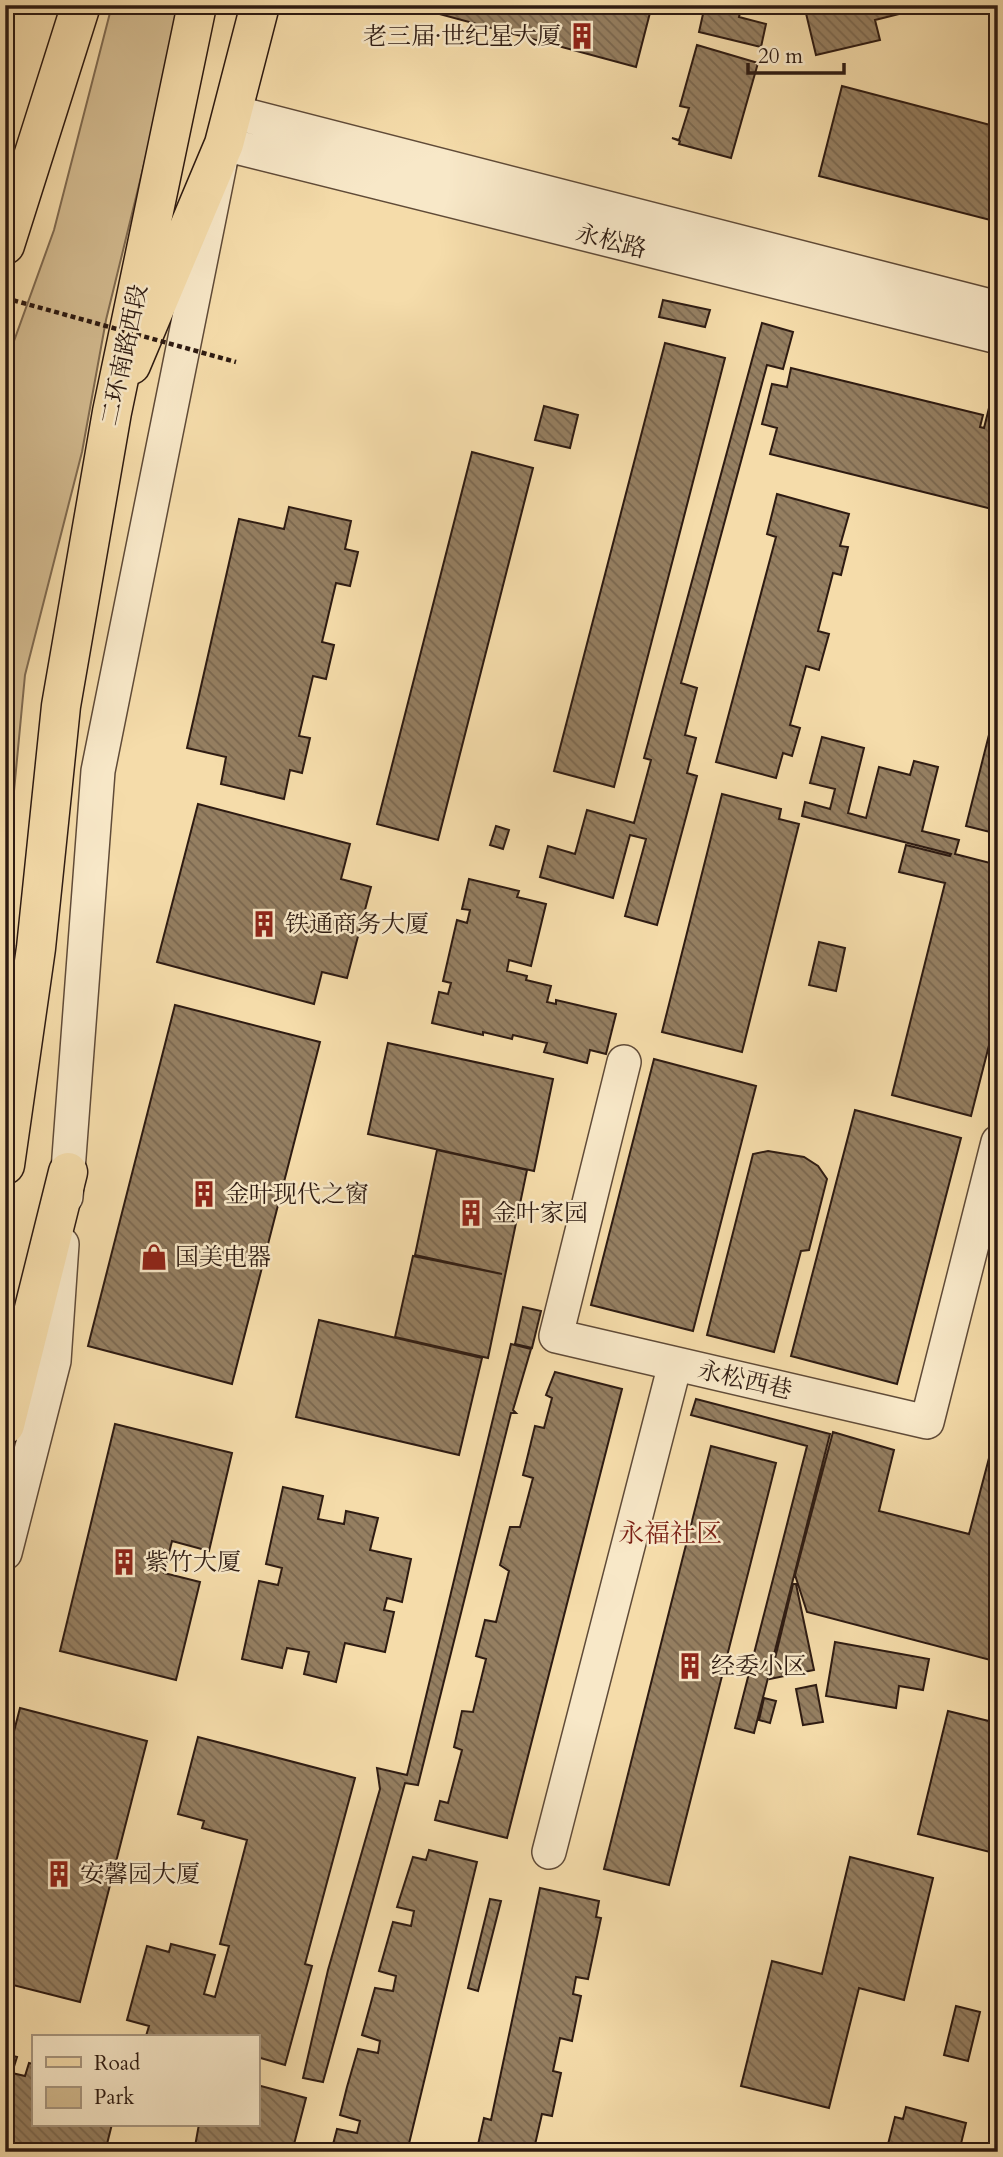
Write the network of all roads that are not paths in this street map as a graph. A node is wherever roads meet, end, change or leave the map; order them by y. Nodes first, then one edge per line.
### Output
1 (60, 5) edge
2 (81, 5) edge
3 (197, 5) edge
4 (260, 5) edge
5 (229, 128) junction
6 (22, 191) junction
7 (5, 245) edge
8 (998, 309) edge
9 (998, 337) edge
10 (112, 412) junction
11 (624, 1062) dead end
12 (998, 1142) edge
13 (5, 1166) edge
14 (68, 1172) junction
15 (675, 1364) junction
16 (5, 1425) edge
17 (5, 1553) edge
18 (548, 1852) dead end

1 - 6 main road
2 - 6 main road
3 - 10 main road, 二环南路西段
4 - 5 main road
5 - 8 street, 永松路
5 - 9 street, 永松路
5 - 10 main road
5 - 14 street
6 - 7 main road
10 - 13 main road, 二环南路西段
11 - 15 street, 永松西巷
12 - 15 street, 永松西巷
14 - 16 main road
14 - 17 street
15 - 18 street

